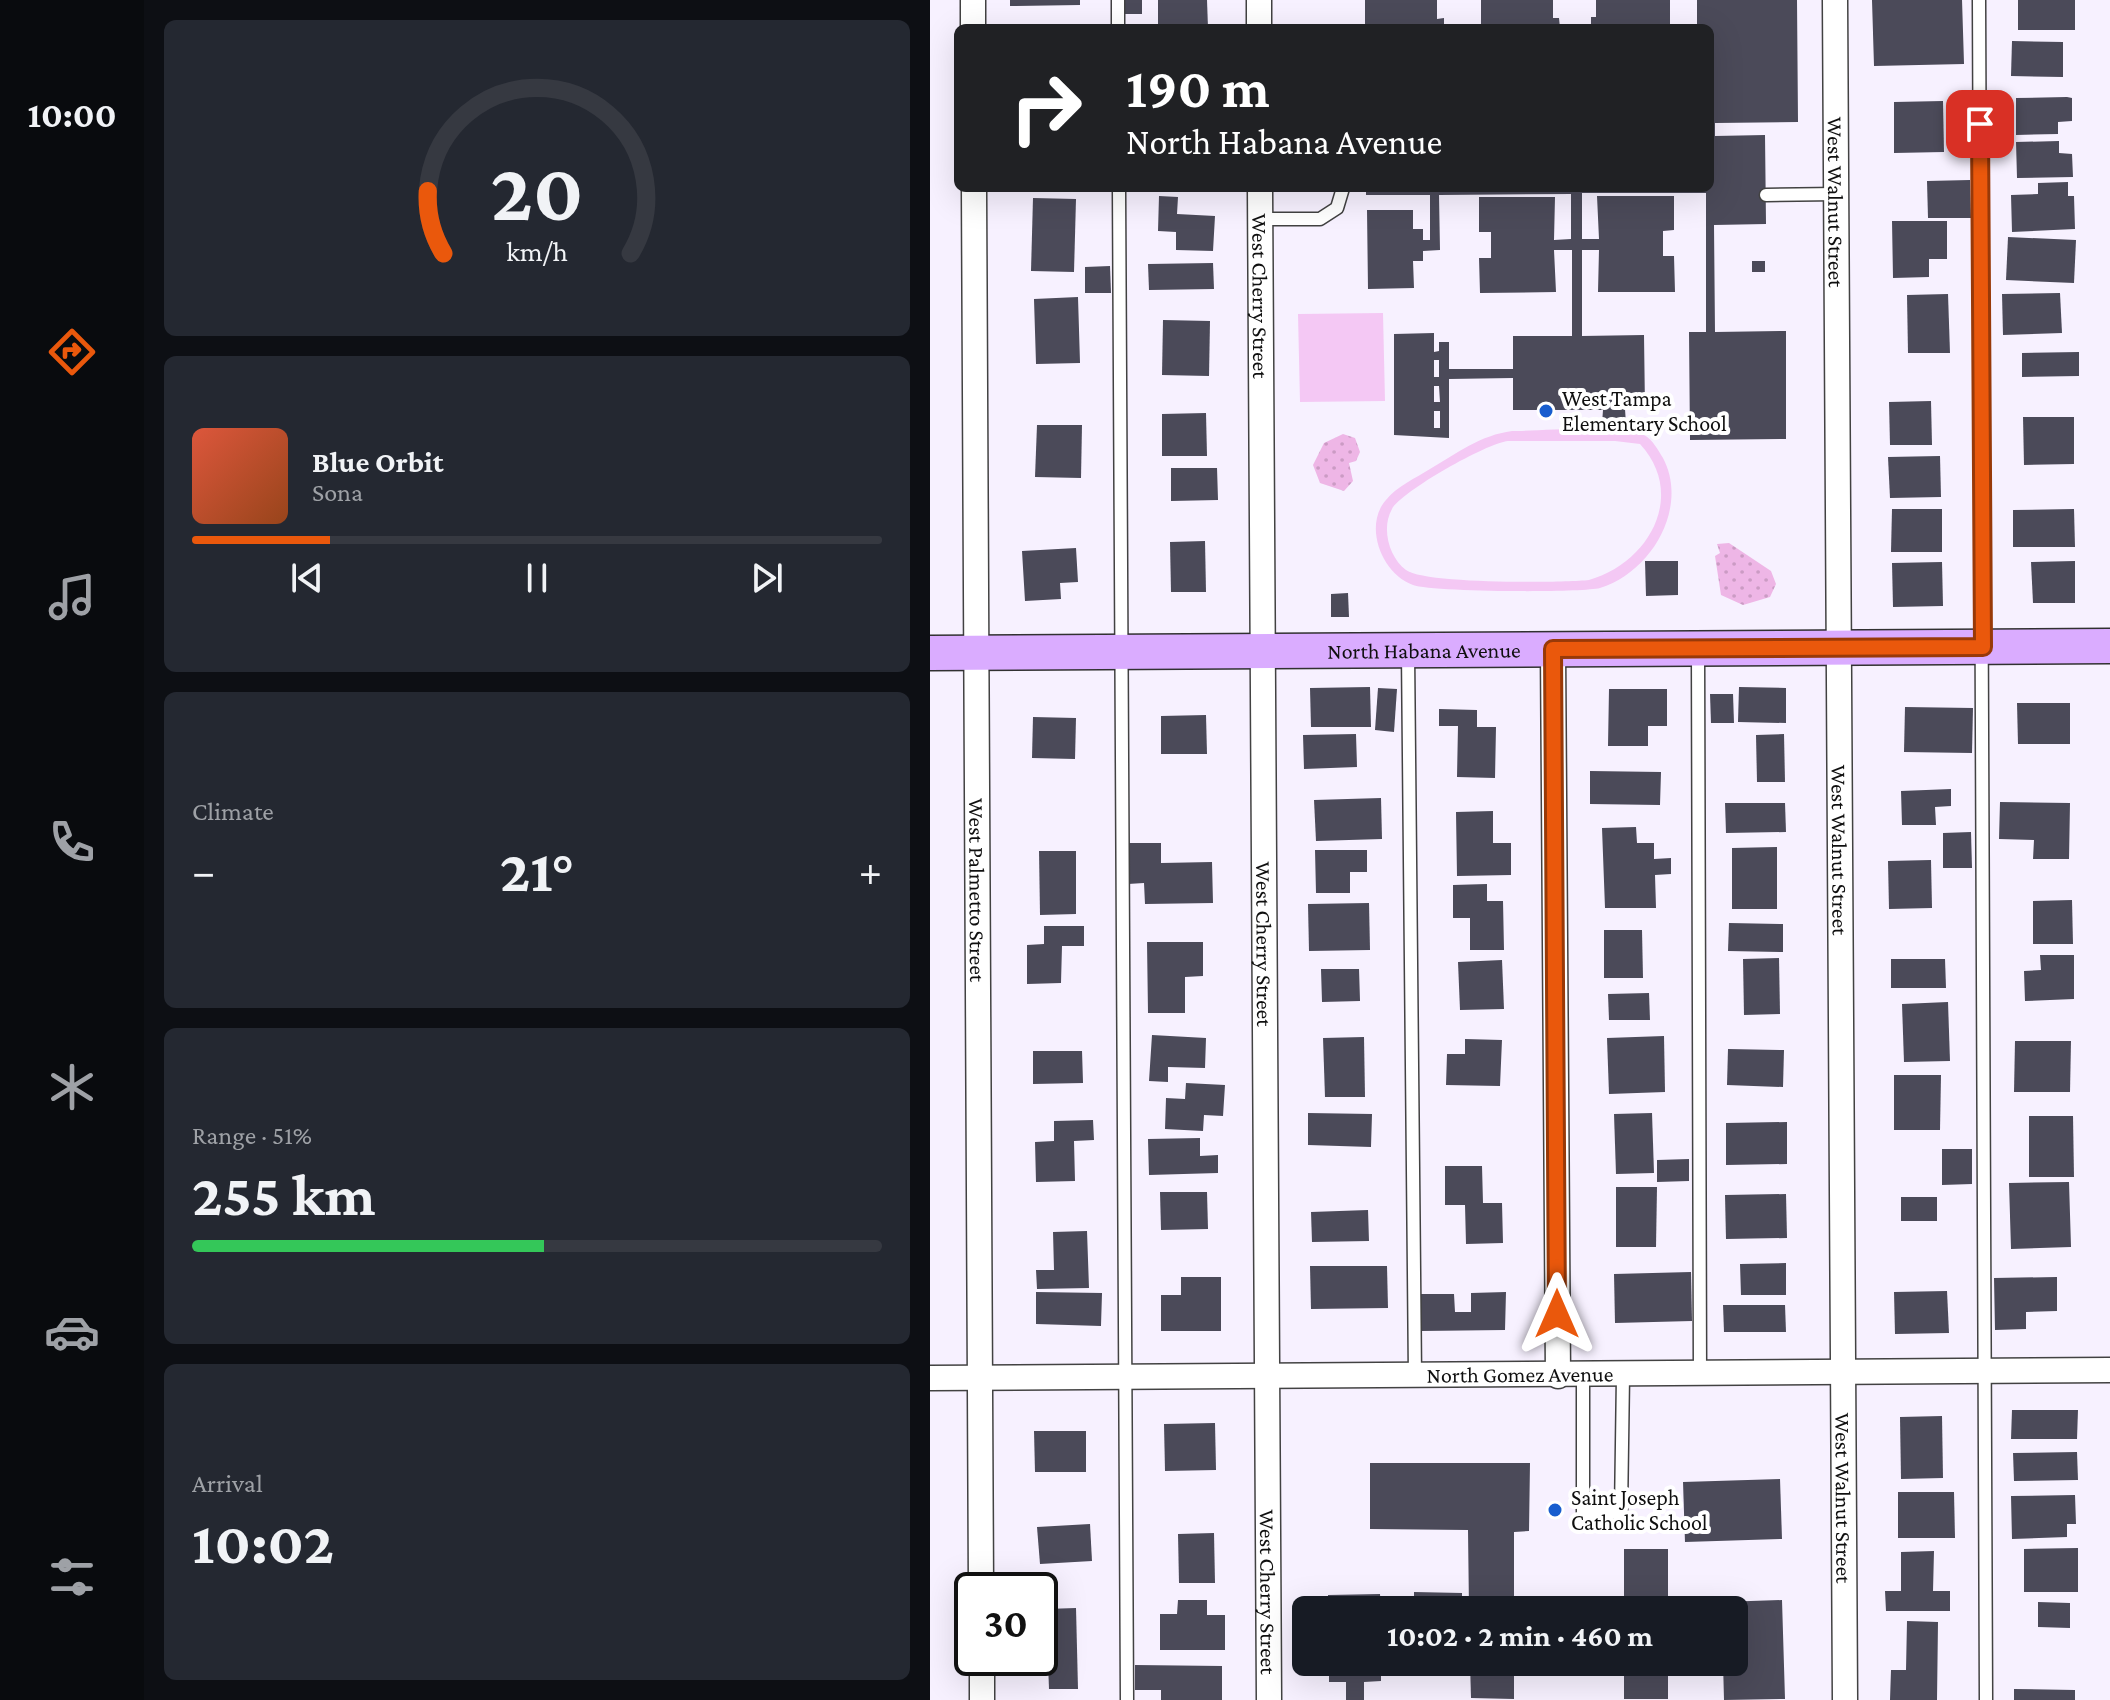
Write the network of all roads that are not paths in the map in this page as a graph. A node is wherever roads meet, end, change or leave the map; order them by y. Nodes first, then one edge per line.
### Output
1 (973, 0) edge
2 (1118, 0) edge
3 (1259, 0) edge
4 (1835, 0) edge
5 (1979, 0) edge
6 (973, 24) edge
7 (1118, 24) edge
8 (1259, 24) edge
9 (974, 192) edge
10 (1119, 192) edge
11 (1260, 192) edge
12 (1342, 192) edge
13 (1837, 194) junction
14 (1766, 195) dead end
15 (1260, 219) junction
16 (2110, 646) edge
17 (1839, 647) junction
18 (1983, 647) junction
19 (1698, 648) junction
20 (1553, 649) junction
21 (1408, 650) junction
22 (1261, 651) junction
23 (976, 652) junction
24 (1122, 652) junction
25 (930, 653) edge
26 (2110, 1370) edge
27 (1986, 1372) junction
28 (1843, 1373) junction
29 (1700, 1375) junction
30 (1415, 1376) junction
31 (1558, 1376) junction
32 (1583, 1376) junction
33 (1623, 1376) junction
34 (981, 1377) junction
35 (1126, 1377) junction
36 (1266, 1377) junction
37 (930, 1378) edge
38 (981, 1572) edge
39 (982, 1676) edge
40 (982, 1700) edge
41 (1127, 1700) edge
42 (1269, 1700) edge
43 (1845, 1700) edge
44 (1986, 1700) edge

1 - 6 street
2 - 7 lane
3 - 8 street
4 - 13 street, West Walnut Street
5 - 18 lane
9 - 23 street, West Palmetto Street
10 - 24 lane
11 - 15 street, West Cherry Street
12 - 15 lane
13 - 14 lane
13 - 17 street, West Walnut Street
15 - 22 street, West Cherry Street
16 - 18 street, North Habana Avenue
17 - 18 street, North Habana Avenue
17 - 19 street, North Habana Avenue
17 - 28 street, West Walnut Street
18 - 27 lane
19 - 20 street, North Habana Avenue
19 - 29 lane
20 - 21 street, North Habana Avenue
20 - 31 street
21 - 22 street, North Habana Avenue
21 - 30 lane
22 - 24 street, North Habana Avenue
22 - 36 street, West Cherry Street
23 - 24 street, North Habana Avenue
23 - 25 street, North Habana Avenue
23 - 34 street, West Palmetto Street
24 - 35 lane
26 - 27 street, North Gomez Avenue
27 - 28 street, North Gomez Avenue
27 - 44 lane
28 - 29 street, North Gomez Avenue
28 - 43 street, West Walnut Street
29 - 33 street, North Gomez Avenue
30 - 31 street, North Gomez Avenue
30 - 36 street, North Gomez Avenue
31 - 32 street, North Gomez Avenue
32 - 33 street, North Gomez Avenue
32 - 33 lane
34 - 35 street, North Gomez Avenue
34 - 37 street, North Gomez Avenue
34 - 38 street, West Palmetto Street
35 - 36 street, North Gomez Avenue
35 - 41 lane
36 - 42 street, West Cherry Street
39 - 40 street

